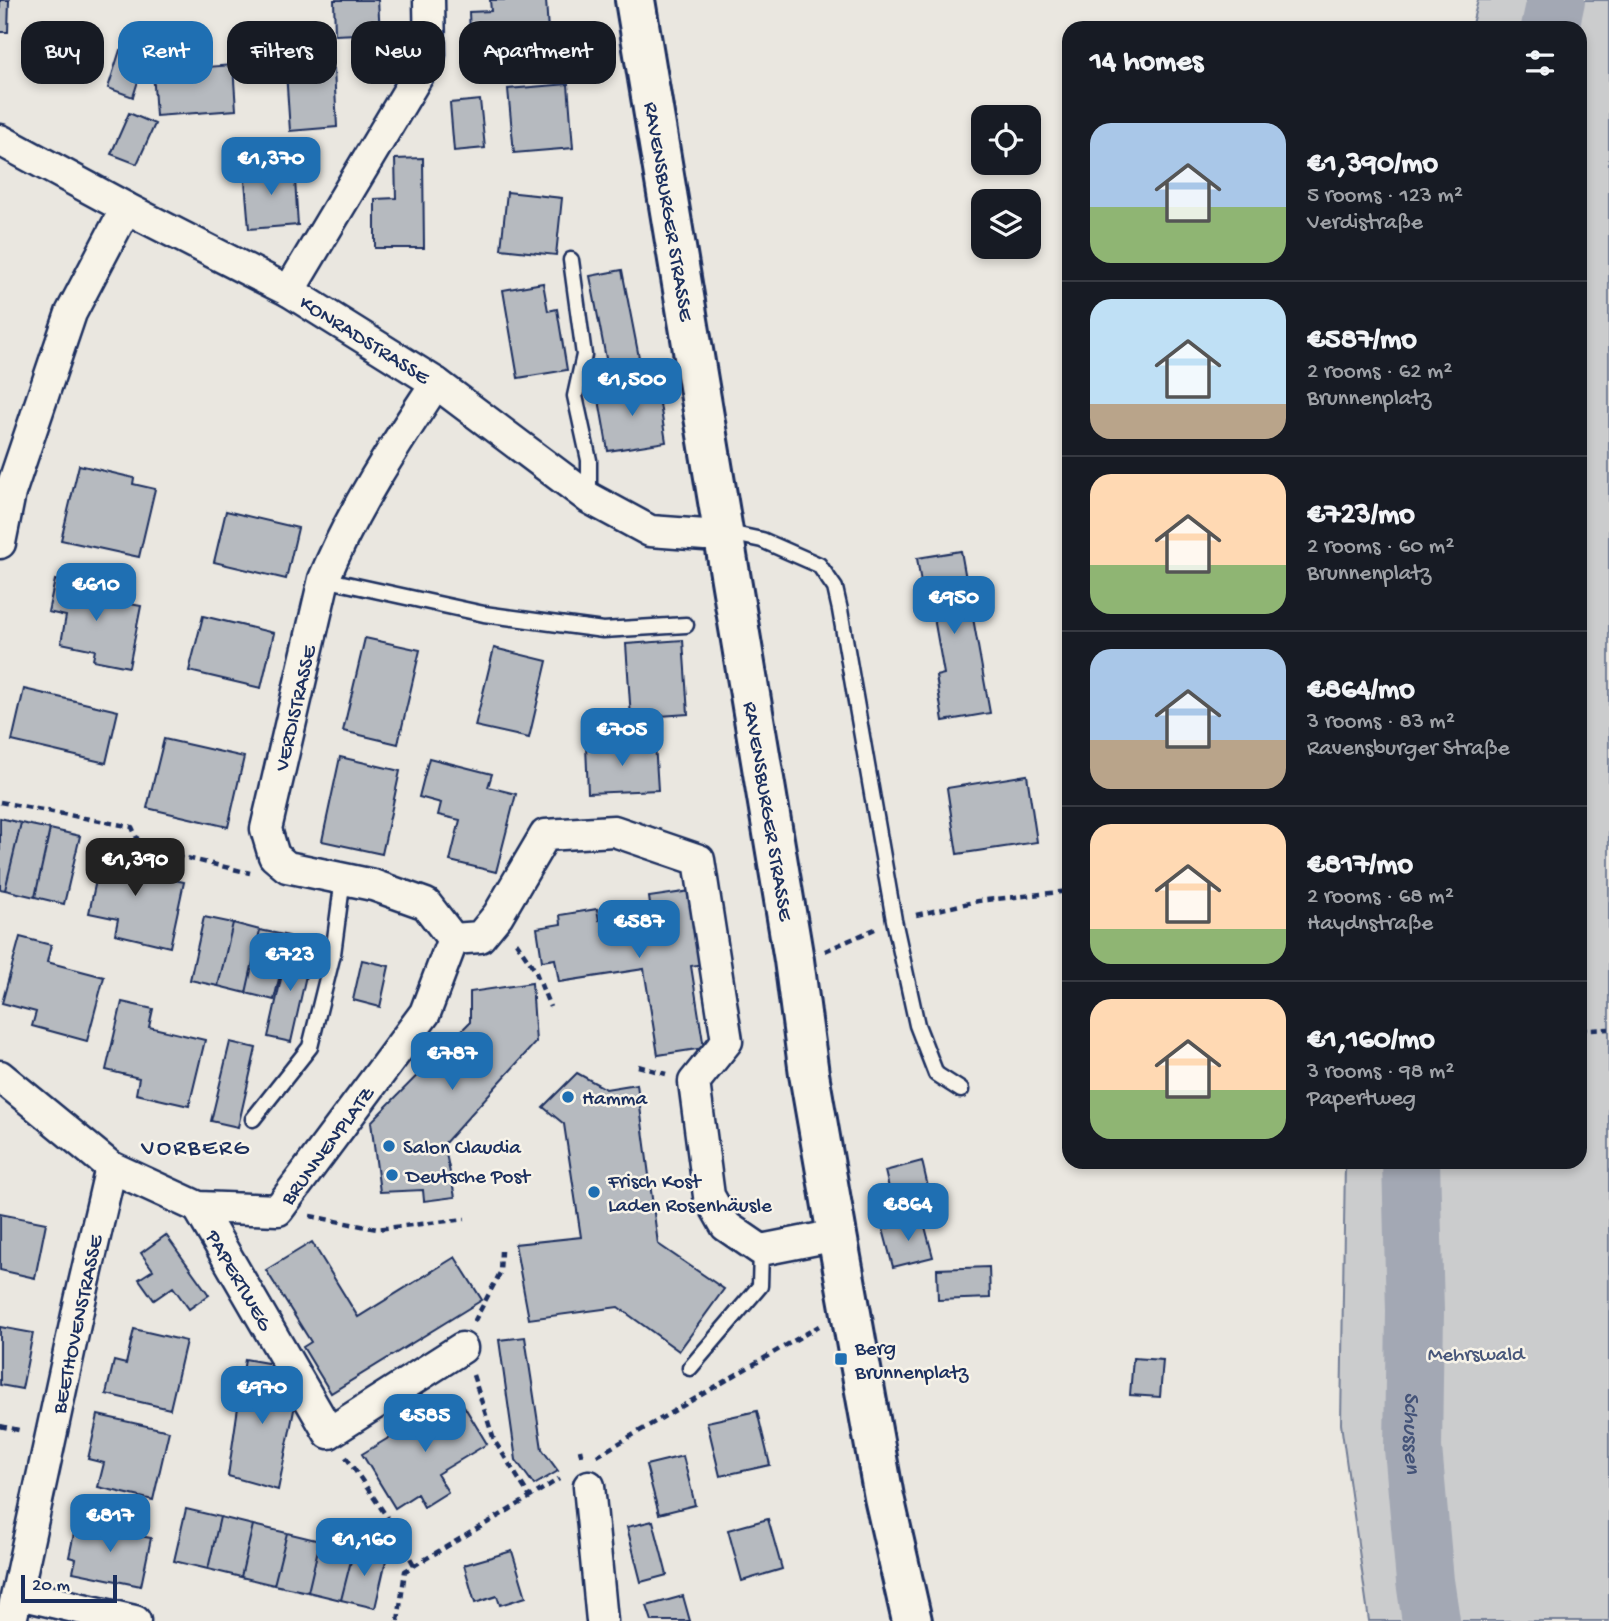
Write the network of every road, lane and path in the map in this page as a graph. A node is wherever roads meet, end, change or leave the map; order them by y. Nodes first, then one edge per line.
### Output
1 (429, 0) edge
2 (635, 0) edge
3 (0, 140) edge
4 (127, 208) junction
5 (571, 260) dead end
6 (289, 291) junction
7 (436, 383) junction
8 (589, 498) junction
9 (723, 531) junction
10 (0, 543) edge
11 (324, 579) junction
12 (686, 625) dead end
13 (0, 802) edge
14 (274, 856) junction
15 (343, 878) junction
16 (498, 915) junction
17 (453, 939) junction
18 (550, 1007) dead end
19 (1587, 1029) edge
20 (1609, 1029) edge
21 (0, 1076) edge
22 (961, 1090) dead end
23 (253, 1119) dead end
24 (111, 1167) junction
25 (198, 1207) junction
26 (278, 1210) junction
27 (465, 1219) dead end
28 (837, 1235) junction
29 (761, 1250) junction
30 (501, 1251) dead end
31 (823, 1323) dead end
32 (462, 1348) junction
33 (690, 1368) dead end
34 (329, 1433) junction
35 (580, 1449) dead end
36 (595, 1457) dead end
37 (578, 1476) junction
38 (530, 1497) junction
39 (414, 1566) junction
40 (15, 1607) edge
41 (135, 1621) edge
42 (398, 1621) edge
43 (603, 1621) edge
44 (912, 1621) edge

1 - 6 street
2 - 9 main road, RAVENSBURGER STRASSE
3 - 4 street, KONRADSTRASSE
4 - 6 street, KONRADSTRASSE
4 - 10 street
5 - 8 lane
6 - 7 street, KONRADSTRASSE
7 - 8 street, KONRADSTRASSE
7 - 11 street, VERDISTRASSE
8 - 9 street, KONRADSTRASSE
9 - 22 lane
9 - 28 main road, RAVENSBURGER STRASSE
11 - 12 lane
11 - 14 street, VERDISTRASSE
13 - 14 path
14 - 15 street
15 - 17 street
15 - 23 lane
16 - 17 street
16 - 18 path
16 - 29 street
17 - 26 street, BRUNNENPLATZ
19 - 20 path
21 - 24 street
24 - 25 street, BRUNNENPLATZ
24 - 40 street, BEETHOVENSTRASSE
25 - 26 street, BRUNNENPLATZ
25 - 34 street, PAPERTWEG
26 - 27 path
28 - 29 street
28 - 44 main road, RAVENSBURGER STRASSE
29 - 33 lane
30 - 32 path
31 - 36 path
32 - 34 street
32 - 38 path
34 - 39 path
35 - 37 path
37 - 38 path
37 - 43 street
38 - 39 path
39 - 42 path
40 - 41 street

